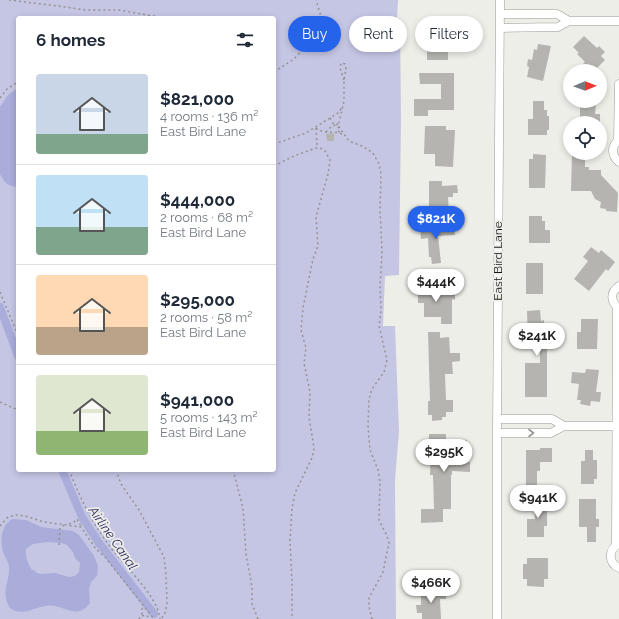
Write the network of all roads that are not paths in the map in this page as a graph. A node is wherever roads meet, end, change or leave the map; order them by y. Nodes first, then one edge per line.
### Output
1 (500, 0) edge
2 (500, 14) junction
3 (569, 21) junction
4 (619, 22) edge
5 (500, 28) junction
6 (619, 84) edge
7 (619, 90) edge
8 (619, 140) edge
9 (619, 162) edge
10 (619, 286) edge
11 (618, 308) edge
12 (618, 361) edge
13 (497, 419) junction
14 (564, 426) junction
15 (618, 426) edge
16 (497, 433) junction
17 (618, 494) edge
18 (617, 545) edge
19 (619, 568) edge
20 (497, 619) edge

1 - 2 street, East Bird Lane
2 - 3 street
2 - 5 street, East Bird Lane
3 - 4 street
3 - 5 street
5 - 13 street, East Bird Lane
6 - 7 street
7 - 8 street
8 - 9 street
10 - 11 street
11 - 12 street
12 - 15 street
13 - 14 street
13 - 16 street, East Bird Lane
14 - 15 street
16 -> 14 street
15 - 17 street
16 - 20 street, East Bird Lane
17 - 18 street
18 - 19 street

